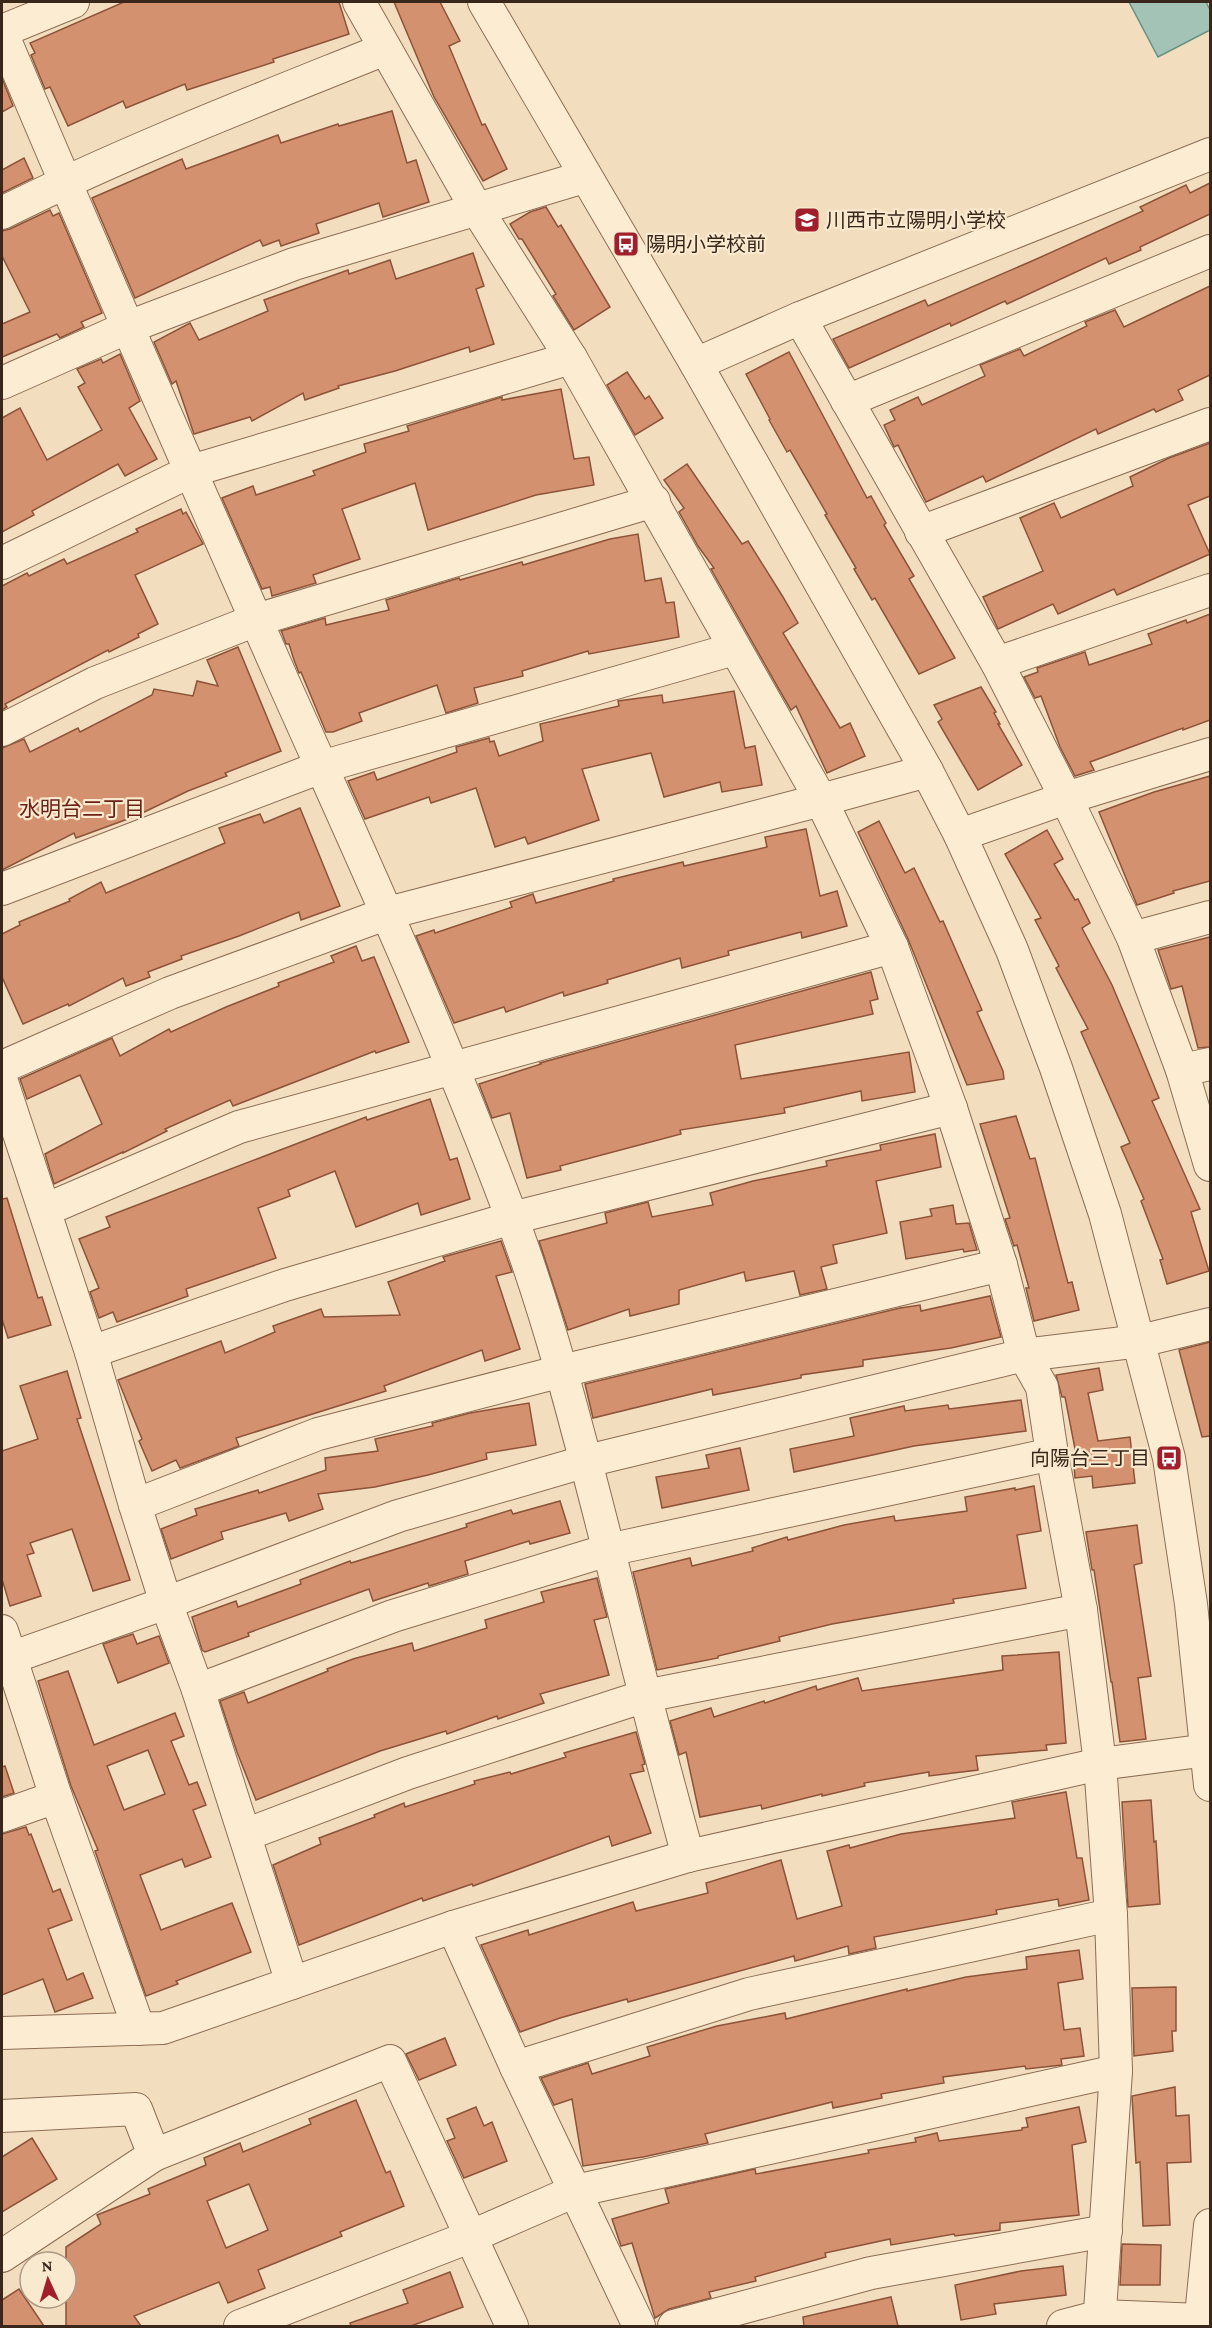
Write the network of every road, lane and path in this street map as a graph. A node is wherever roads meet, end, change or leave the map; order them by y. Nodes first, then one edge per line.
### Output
1 (73, 2) edge
2 (359, 2) edge
3 (484, 2) edge
4 (2, 32) edge
5 (385, 49) junction
6 (1210, 154) edge
7 (584, 177) junction
8 (64, 182) junction
9 (476, 208) junction
10 (2, 213) edge
11 (1210, 251) edge
12 (800, 318) junction
13 (126, 328) junction
14 (571, 358) junction
15 (696, 364) junction
16 (2, 383) edge
17 (847, 401) junction
18 (1210, 424) edge
19 (191, 471) junction
20 (654, 501) junction
21 (921, 532) junction
22 (2, 563) edge
23 (1210, 590) edge
24 (256, 620) junction
25 (734, 649) junction
26 (997, 663) junction
27 (2, 730) edge
28 (1210, 754) edge
29 (321, 767) junction
30 (927, 771) junction
31 (1066, 798) junction
32 (821, 800) junction
33 (960, 835) junction
34 (2, 889) edge
35 (388, 914) junction
36 (1210, 917) edge
37 (1133, 938) junction
38 (892, 947) junction
39 (2, 1067) edge
40 (1196, 1067) edge
41 (453, 1068) junction
42 (2, 1082) edge
43 (951, 1108) junction
44 (1210, 1165) edge
45 (45, 1210) junction
46 (512, 1218) junction
47 (1001, 1265) junction
48 (1210, 1324) edge
49 (1140, 1341) junction
50 (91, 1352) junction
51 (1024, 1355) junction
52 (562, 1371) junction
53 (1052, 1454) junction
54 (587, 1461) junction
55 (135, 1505) junction
56 (608, 1550) junction
57 (166, 1603) junction
58 (1081, 1610) junction
59 (5, 1650) edge
60 (198, 1689) junction
61 (645, 1696) junction
62 (1208, 1750) junction
63 (1100, 1764) junction
64 (1210, 1785) edge
65 (56, 1797) junction
66 (2, 1816) edge
67 (245, 1835) junction
68 (688, 1856) junction
69 (1111, 1915) junction
70 (453, 1927) junction
71 (292, 1983) junction
72 (139, 2029) junction
73 (2, 2033) edge
74 (516, 2067) junction
75 (1116, 2071) junction
76 (2, 2116) edge
77 (154, 2155) junction
78 (575, 2191) junction
79 (1210, 2225) edge
80 (1106, 2231) junction
81 (472, 2236) junction
82 (2, 2256) edge
83 (1100, 2321) edge
84 (1200, 2323) edge
85 (240, 2326) edge
86 (512, 2326) edge
87 (639, 2326) edge
88 (674, 2326) edge
89 (1064, 2326) edge

1 - 4 street
2 - 5 street
3 - 7 street
4 - 8 street
5 - 8 street
5 - 9 street
6 - 12 street
7 - 9 street
7 - 15 street
8 - 10 street
8 - 13 street
9 - 13 street
9 - 14 street
11 - 17 street
12 - 15 street
12 - 17 street
13 - 16 street
13 - 19 street
14 - 19 street
14 - 20 street
15 - 30 street
17 - 21 street
18 - 21 street
19 - 22 street
19 - 24 street
20 - 24 street
20 - 25 street
21 - 26 street
23 - 26 street
24 - 27 street
24 - 29 street
25 - 29 street
25 - 32 street
26 - 31 street
28 - 31 street
29 - 34 street
29 - 35 street
30 - 32 street
30 - 33 street
31 - 33 street
31 - 37 street
32 - 35 street
32 - 38 street
33 - 49 street
35 - 39 street
35 - 41 street
36 - 37 street
37 - 40 street
38 - 41 street
38 - 43 street
40 - 44 street
41 - 45 street
41 - 46 street
42 - 45 street
43 - 46 street
43 - 47 street
45 - 50 street
46 - 50 street
46 - 52 street
47 - 51 street
47 - 52 street
48 - 49 street
49 - 51 street
49 - 62 street
50 - 55 street
51 - 53 street
51 - 54 street
52 - 54 street
52 - 55 street
53 - 56 street
53 - 58 street
54 - 56 street
54 - 57 street
55 - 57 street
56 - 60 street
56 - 61 street
57 - 59 street
57 - 60 street
58 - 61 street
58 - 63 street
59 - 65 street
60 - 67 street
61 - 67 street
61 - 68 street
62 - 63 street
62 - 64 street
63 - 68 street
63 - 69 street
65 - 66 street
65 - 72 street
67 - 71 street
68 - 70 street
69 - 74 street
69 - 75 street
70 - 71 street
70 - 74 street
71 - 72 street
72 - 73 street
74 - 78 street
75 - 78 street
75 - 80 street
76 - 77 street
77 - 81 street
77 - 82 street
78 - 81 street
78 - 87 street
79 - 84 street
80 - 83 street
80 - 88 street
81 - 85 street
81 - 86 street
83 - 84 street
83 - 89 street

